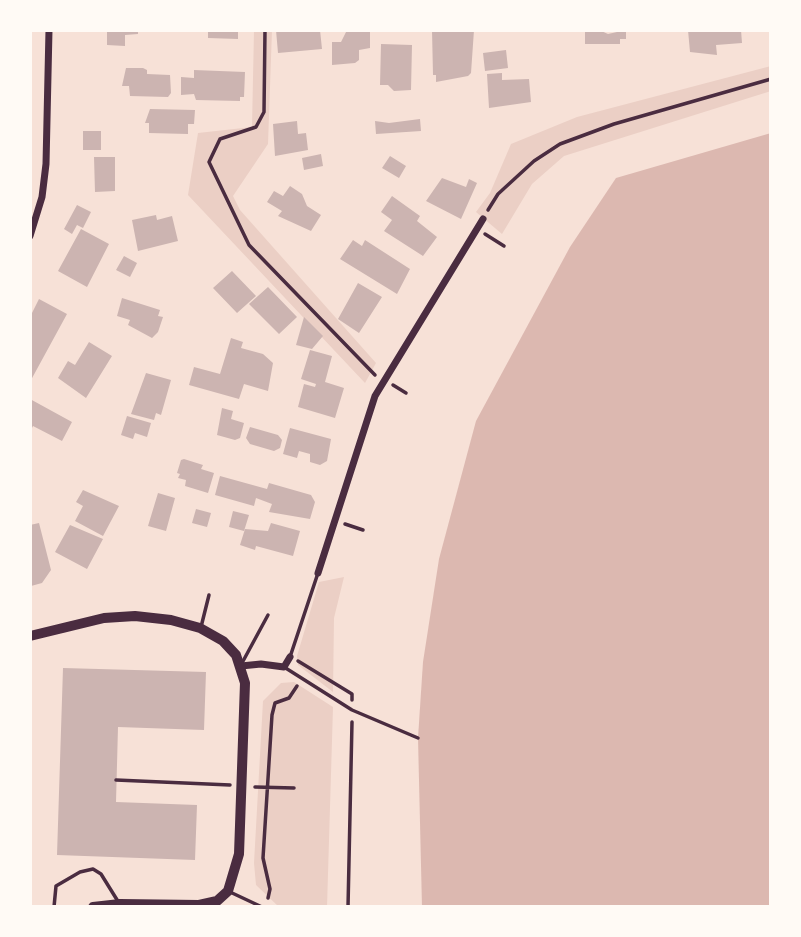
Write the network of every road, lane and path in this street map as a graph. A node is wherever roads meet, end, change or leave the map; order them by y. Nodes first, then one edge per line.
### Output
1 (49, 30) edge
2 (265, 30) edge
3 (771, 79) edge
4 (483, 219) joint
5 (30, 236) edge
6 (491, 238) dead end
7 (504, 246) dead end
8 (383, 380) junction
9 (398, 387) dead end
10 (406, 393) dead end
11 (350, 526) dead end
12 (363, 530) dead end
13 (318, 573) joint
14 (209, 595) dead end
15 (268, 615) dead end
16 (200, 628) junction
17 (30, 636) edge
18 (290, 657) junction
19 (303, 657) dead end
20 (303, 664) junction
21 (241, 666) junction
22 (284, 667) junction
23 (300, 678) junction
24 (352, 710) junction
25 (418, 738) dead end
26 (116, 780) dead end
27 (241, 786) junction
28 (268, 788) junction
29 (294, 788) dead end
30 (228, 891) junction
31 (120, 904) junction
32 (155, 906) edge
33 (54, 907) edge
34 (93, 907) edge
35 (264, 907) edge
36 (348, 907) edge

1 - 5 street
2 - 8 path
3 - 4 path
4 - 8 street
6 - 7 path
8 - 13 street
9 - 10 path
11 - 12 path
13 - 18 lane
14 - 16 lane
15 - 21 lane
16 - 17 street
16 - 21 street
18 - 20 path
18 - 22 street
19 - 20 path
20 - 23 path
20 - 24 path
21 - 22 street
21 - 27 street
22 - 23 lane
23 - 24 lane
23 - 28 path
24 - 25 lane
24 - 36 path
26 - 27 path
27 - 28 path
27 - 30 street
28 - 29 path
28 - 35 path
30 - 32 street
30 - 35 lane
31 - 32 street
31 - 33 lane
31 - 34 street

